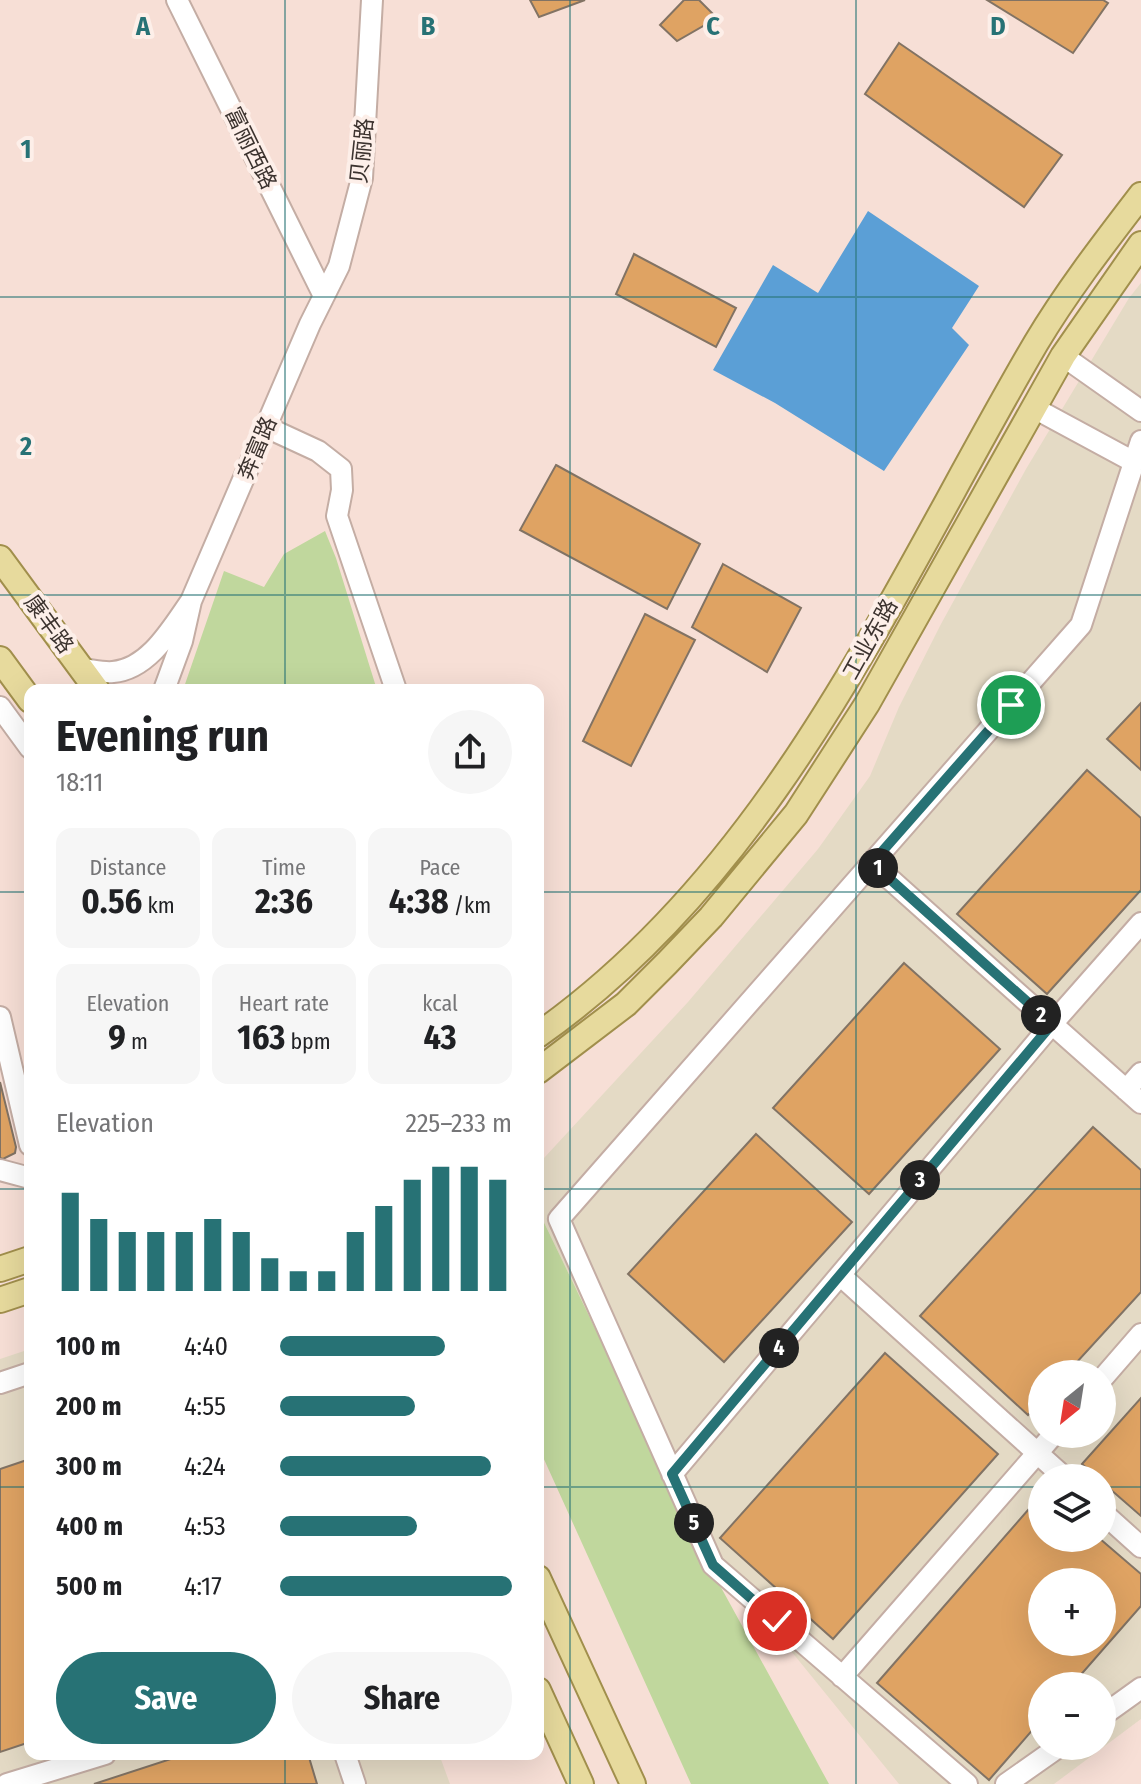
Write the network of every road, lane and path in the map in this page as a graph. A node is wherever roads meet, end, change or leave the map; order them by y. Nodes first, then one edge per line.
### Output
1 (177, 0) edge
2 (372, 0) edge
3 (1141, 195) edge
4 (1141, 244) edge
5 (324, 296) junction
6 (1063, 356) junction
7 (1034, 408) junction
8 (1141, 411) edge
9 (266, 427) junction
10 (1139, 449) edge
11 (0, 558) edge
12 (191, 601) junction
13 (0, 659) edge
14 (82, 669) junction
15 (93, 684) edge
16 (166, 684) edge
17 (394, 684) edge
18 (24, 692) edge
19 (0, 707) edge
20 (24, 740) edge
21 (872, 863) junction
22 (1141, 923) edge
23 (0, 1017) edge
24 (1052, 1024) junction
25 (544, 1030) edge
26 (544, 1066) edge
27 (1141, 1073) edge
28 (1134, 1096) edge
29 (24, 1119) edge
30 (0, 1170) edge
31 (24, 1176) edge
32 (24, 1261) edge
33 (0, 1269) edge
34 (840, 1275) junction
35 (24, 1292) edge
36 (0, 1300) edge
37 (1141, 1334) edge
38 (1116, 1363) edge
39 (24, 1375) edge
40 (0, 1383) edge
41 (1041, 1448) edge
42 (1037, 1453) junction
43 (1049, 1464) edge
44 (672, 1474) junction
45 (1116, 1525) edge
46 (1141, 1547) edge
47 (544, 1591) edge
48 (842, 1677) junction
49 (1141, 1688) edge
50 (544, 1703) edge
51 (1116, 1706) edge
52 (85, 1760) edge
53 (347, 1760) edge
54 (1040, 1760) edge
55 (7, 1784) edge
56 (355, 1784) edge
57 (581, 1784) edge
58 (633, 1784) edge
59 (967, 1784) edge
60 (1006, 1784) edge

1 - 5 street, 富丽西路
2 - 5 street, 贝丽路
3 - 25 main road, 工业东路
4 - 6 main road, 工业东路
5 - 9 street, 奔富路
6 - 7 main road, 工业东路
6 - 8 street
7 - 10 street
7 - 26 main road, 工业东路
9 - 12 street, 奔富路
9 - 17 street
10 - 21 street
11 - 14 main road, 康丰路
12 - 14 street
12 - 16 street
13 - 18 main road
14 - 15 main road, 康丰路
19 - 20 street
21 - 24 street
21 - 44 street
22 - 24 street
23 - 29 street
24 - 28 street
24 - 34 street
27 - 28 street
30 - 31 street
32 - 33 main road
34 - 42 street
34 - 44 street
35 - 36 main road
37 - 38 street
39 - 40 street
41 - 42 street
42 - 43 street
42 - 48 street
44 - 48 street
45 - 46 street
47 - 58 main road
48 - 59 street
49 - 51 street
50 - 57 main road
52 - 55 street
53 - 56 street
54 - 60 street

